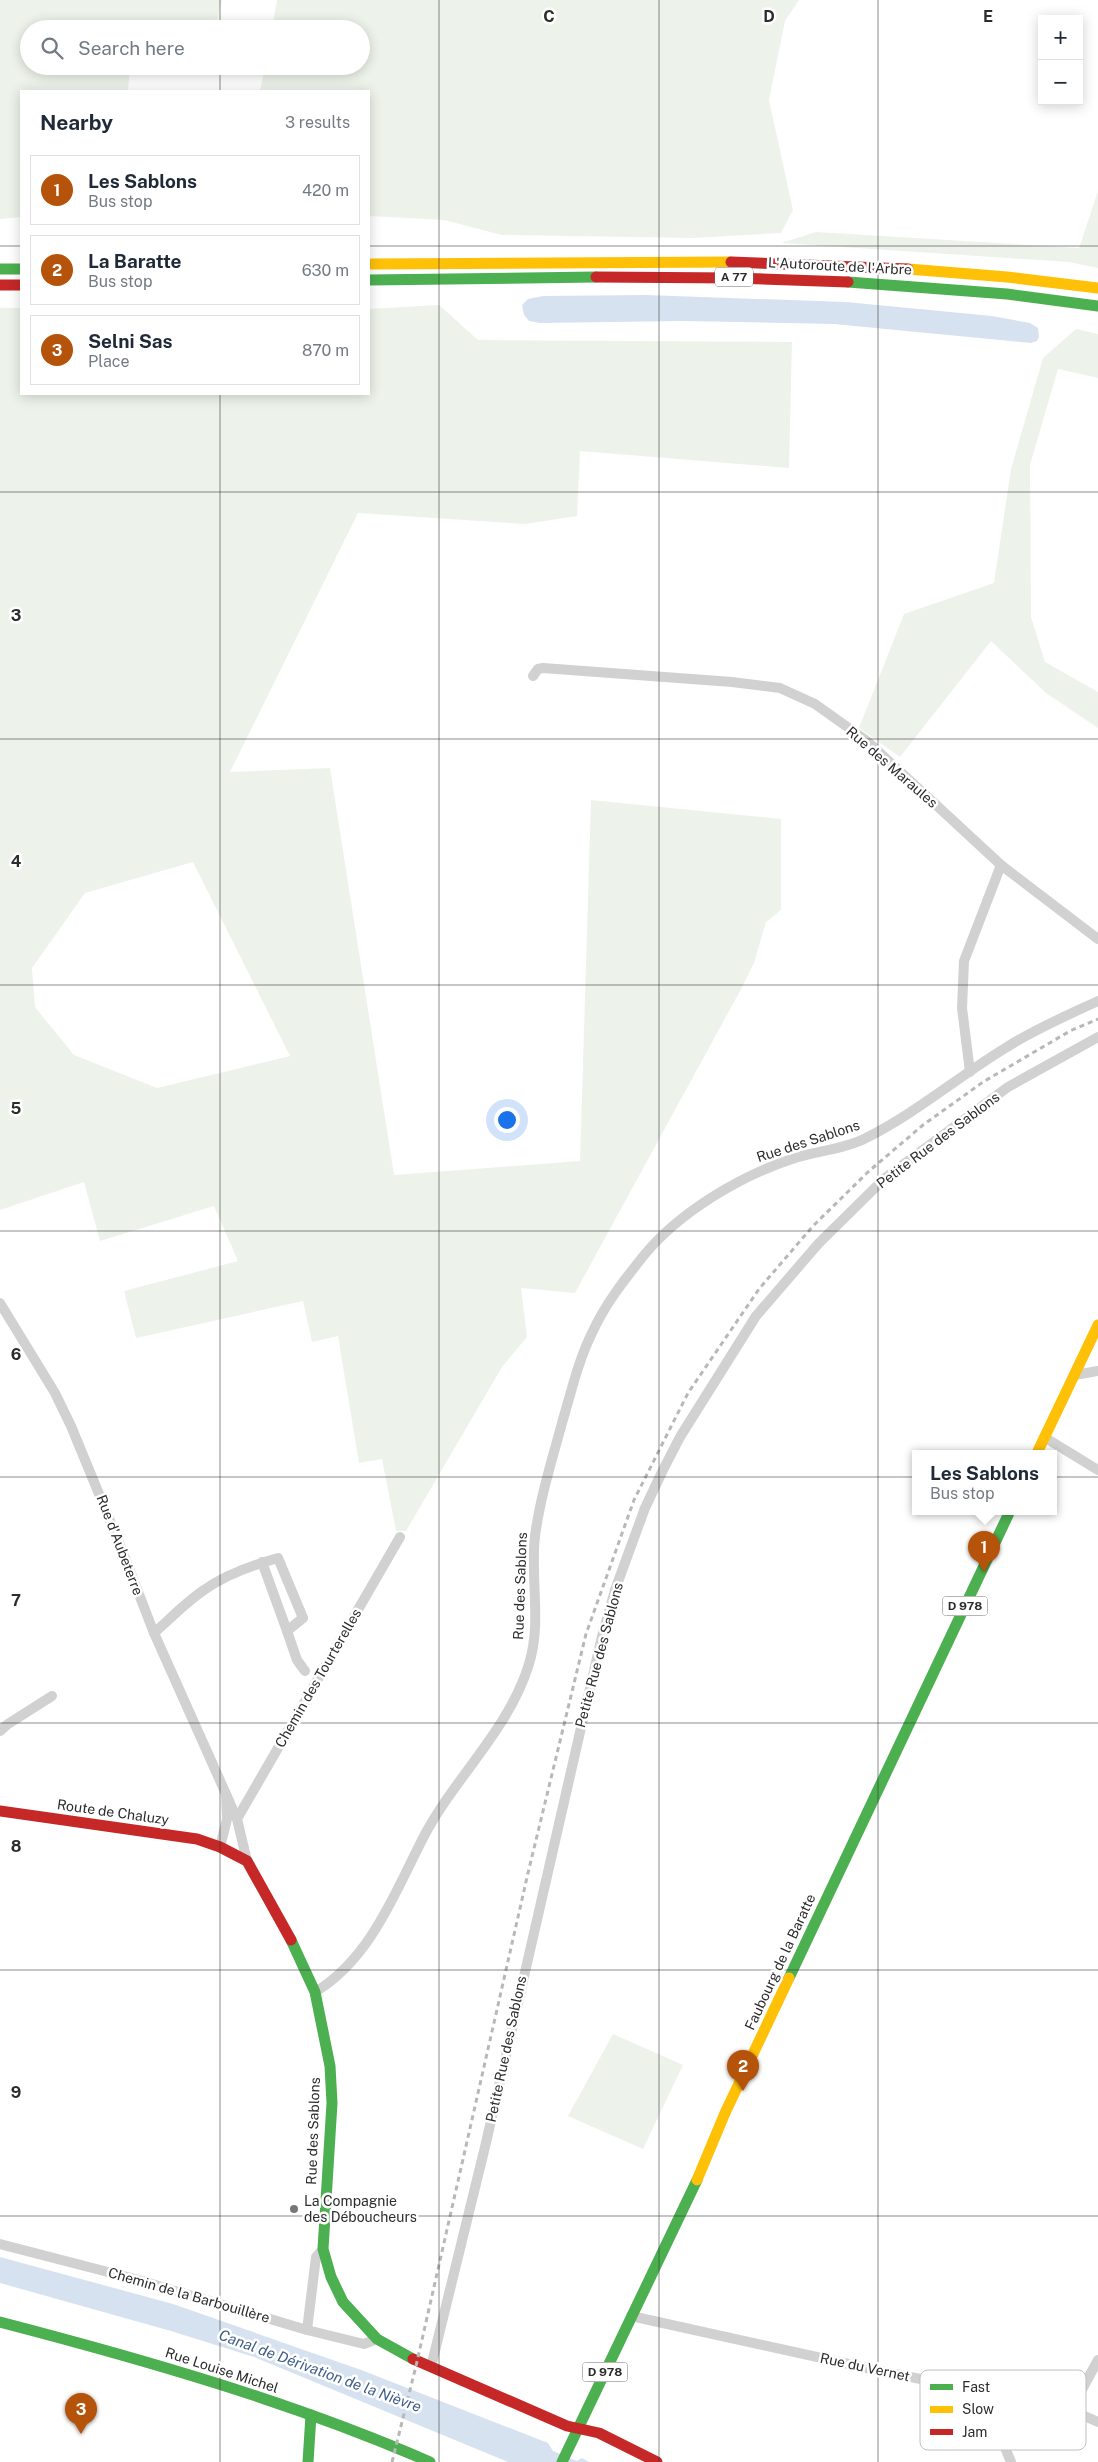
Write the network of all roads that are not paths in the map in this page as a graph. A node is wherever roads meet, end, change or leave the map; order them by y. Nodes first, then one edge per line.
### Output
1 (370, 264) edge
2 (0, 269) edge
3 (20, 269) edge
4 (370, 280) edge
5 (0, 285) edge
6 (20, 285) edge
7 (1098, 288) edge
8 (1098, 306) edge
9 (533, 676) dead end
10 (1001, 865) junction
11 (1098, 939) edge
12 (1098, 1001) edge
13 (1098, 1037) edge
14 (970, 1072) junction
15 (0, 1303) edge
16 (1098, 1325) edge
17 (1098, 1371) edge
18 (1075, 1375) junction
19 (1044, 1437) junction
20 (1038, 1450) edge
21 (1098, 1470) edge
22 (1008, 1515) edge
23 (400, 1537) dead end
24 (262, 1562) junction
25 (288, 1631) junction
26 (154, 1633) junction
27 (305, 1671) dead end
28 (52, 1696) dead end
29 (0, 1731) edge
30 (226, 1794) junction
31 (0, 1811) edge
32 (237, 1819) junction
33 (220, 1847) junction
34 (247, 1861) junction
35 (315, 1992) junction
36 (0, 2244) edge
37 (323, 2249) junction
38 (631, 2316) junction
39 (0, 2322) edge
40 (307, 2330) junction
41 (377, 2339) junction
42 (1098, 2360) edge
43 (432, 2367) junction
44 (920, 2379) edge
45 (1086, 2382) edge
46 (311, 2415) junction
47 (1086, 2417) edge
48 (1098, 2422) edge
49 (579, 2427) junction
50 (1006, 2450) edge
51 (308, 2462) edge
52 (430, 2462) edge
53 (562, 2462) edge
54 (657, 2462) edge
55 (1011, 2462) edge

1 - 7 main road, L'Autoroute de l'Arbre / A 77
2 - 3 main road
4 - 8 main road, L'Autoroute de l'Arbre / A 77
5 - 6 main road
9 - 10 street, Rue des Maraules
10 - 11 street, Rue des Maraules
10 - 14 street
12 - 14 street, Rue des Sablons
13 - 43 street, Petite Rue des Sablons
14 - 35 street, Rue des Sablons
15 - 26 street, Rue d'Aubeterre
16 - 18 main road
17 - 18 street
18 - 19 main road
19 - 20 main road
19 - 21 street
22 - 38 main road, Faubourg de la Baratte / D 978
23 - 32 street, Chemin des Tourterelles
24 - 25 street
24 - 25 street
24 - 26 street
25 - 27 street
26 - 30 street, Rue d'Aubeterre
28 - 29 street
30 - 32 street, Rue d'Aubeterre
30 - 33 street, Rue d'Aubeterre
31 - 33 main road, Route de Chaluzy
32 - 34 street, Rue d'Aubeterre
33 - 34 main road, Route de Chaluzy
34 - 35 main road
35 - 37 main road, Rue des Sablons
36 - 40 street, Chemin de la Barbouillère
37 - 40 street
37 - 41 main road, Rue des Sablons
38 - 44 street, Rue du Vernet
38 - 49 main road, Faubourg de la Baratte / D 978
39 - 46 main road, Rue Louise Michel
40 - 41 street, Chemin de la Barbouillère
41 - 43 main road, Rue des Sablons
42 - 45 street
43 - 49 main road, Rue des Sablons
46 - 51 main road
46 - 52 main road, Rue Louise Michel
47 - 48 street, Rue du Vernet
49 - 53 main road, D 978
49 - 54 main road, Rue des Sablons
50 - 55 street

